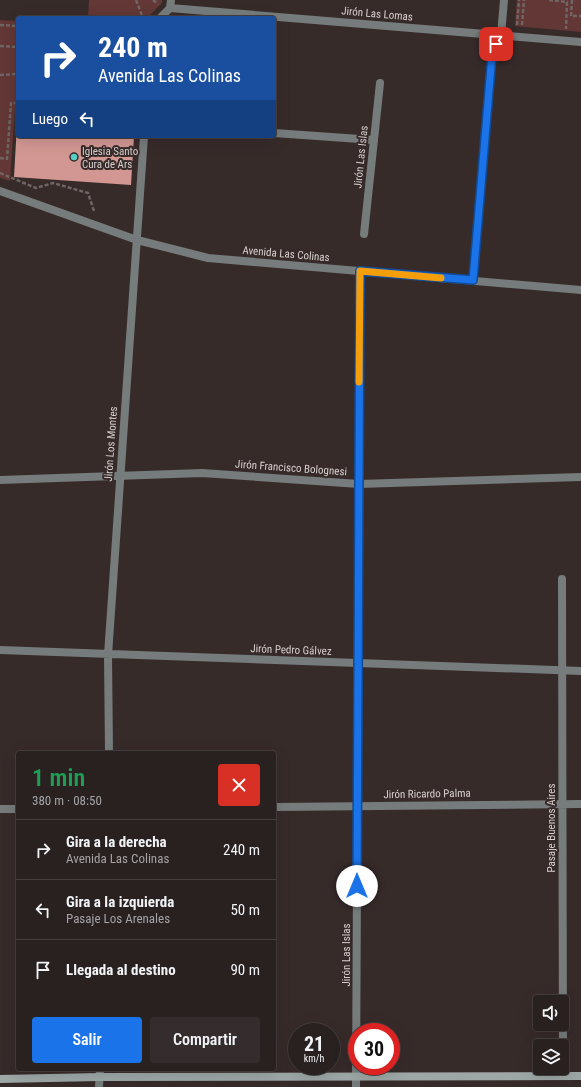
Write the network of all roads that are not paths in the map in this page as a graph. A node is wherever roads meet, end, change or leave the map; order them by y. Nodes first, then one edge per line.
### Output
1 (504, 0) edge
2 (171, 4) edge
3 (162, 16) edge
4 (501, 35) junction
5 (581, 42) edge
6 (380, 83) dead end
7 (276, 133) edge
8 (144, 138) edge
9 (374, 140) junction
10 (0, 191) edge
11 (364, 234) dead end
12 (137, 240) junction
13 (360, 271) junction
14 (473, 280) junction
15 (581, 290) edge
16 (119, 477) junction
17 (581, 477) edge
18 (0, 480) edge
19 (359, 484) junction
20 (562, 579) dead end
21 (0, 650) edge
22 (108, 655) junction
23 (358, 664) junction
24 (562, 670) junction
25 (581, 671) edge
26 (110, 751) edge
27 (562, 804) junction
28 (581, 804) edge
29 (358, 806) junction
30 (276, 807) edge
31 (0, 809) edge
32 (16, 809) edge
33 (99, 1073) edge
34 (356, 1076) junction
35 (563, 1076) junction
36 (581, 1076) edge
37 (0, 1079) edge
38 (99, 1087) edge
39 (356, 1087) edge

1 - 4 street
2 - 3 street
2 - 4 street, Jirón Las Lomas
4 - 5 street, Jirón Las Lomas
4 - 14 street
6 - 9 street, Jirón Las Islas
7 - 9 street
8 - 12 street, Jirón Los Montes
9 - 11 street, Jirón Las Islas
10 - 12 street, Avenida Las Colinas
12 - 13 street, Avenida Las Colinas
12 - 16 street, Jirón Los Montes
13 - 14 street, Avenida Las Colinas
13 - 19 street, Jirón Las Islas
14 - 15 street, Avenida Las Colinas
16 - 18 street, Jirón Francisco Bolognesi
16 - 19 street, Jirón Francisco Bolognesi
16 - 22 street, Jirón Los Montes
17 - 19 street, Jirón Francisco Bolognesi
19 - 23 street, Jirón Las Islas
20 - 24 street, Pasaje Buenos Aires
21 - 22 street, Jirón Pedro Gálvez
22 - 23 street, Jirón Pedro Gálvez
22 - 26 street, Jirón Los Montes
23 - 24 street, Jirón Pedro Gálvez
23 - 29 street, Jirón Las Islas
24 - 25 street, Jirón Pedro Gálvez
24 - 27 street, Pasaje Buenos Aires
27 - 28 street, Jirón Ricardo Palma
27 - 29 street, Jirón Ricardo Palma
27 - 35 street, Pasaje Buenos Aires
29 - 30 street, Jirón Ricardo Palma
29 - 34 street, Jirón Las Islas
31 - 32 street
33 - 34 street
33 - 37 street
33 - 38 street
34 - 35 street
34 - 39 street, Jirón Las Islas
35 - 36 street

